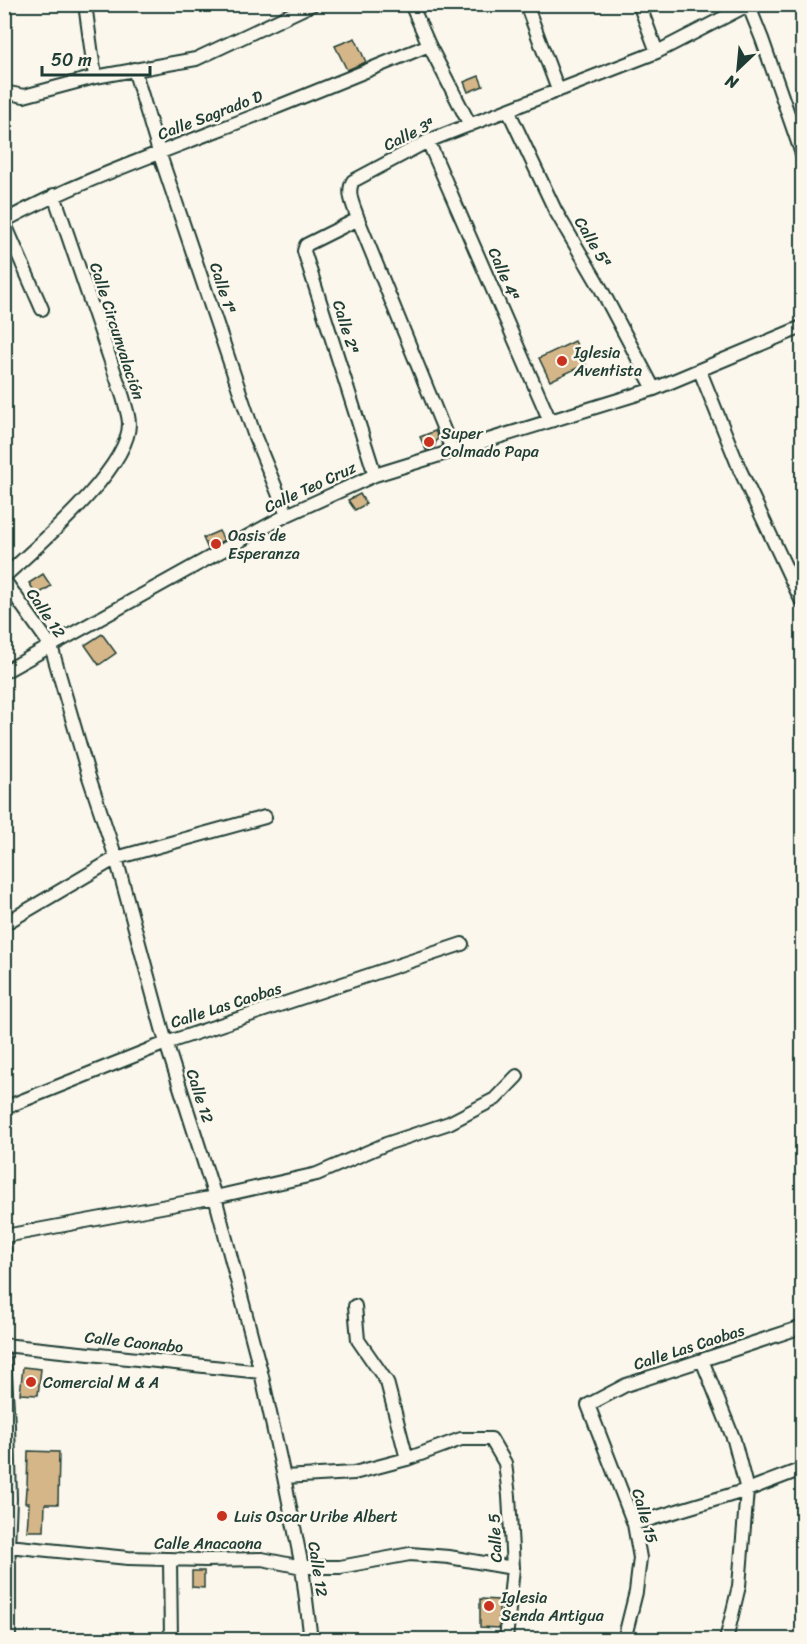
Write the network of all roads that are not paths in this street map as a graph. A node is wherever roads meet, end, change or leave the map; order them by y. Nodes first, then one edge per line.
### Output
1 (85, 4) edge
2 (313, 4) edge
3 (411, 4) edge
4 (526, 4) edge
5 (639, 4) edge
6 (748, 5) edge
7 (429, 45) junction
8 (657, 51) junction
9 (134, 69) junction
10 (95, 77) junction
11 (558, 90) junction
12 (4, 92) edge
13 (508, 110) junction
14 (470, 124) junction
15 (428, 141) junction
16 (159, 152) junction
17 (802, 154) edge
18 (54, 195) junction
19 (358, 219) junction
20 (4, 221) edge
21 (42, 309) dead end
22 (802, 327) edge
23 (700, 371) junction
24 (654, 389) junction
25 (550, 421) junction
26 (453, 452) junction
27 (375, 475) junction
28 (287, 515) junction
29 (4, 578) edge
30 (802, 602) edge
31 (51, 646) junction
32 (4, 672) edge
33 (265, 817) dead end
34 (116, 858) junction
35 (4, 924) edge
36 (462, 944) dead end
37 (166, 1043) junction
38 (517, 1076) dead end
39 (4, 1108) edge
40 (215, 1197) junction
41 (5, 1235) edge
42 (4, 1279) edge
43 (355, 1306) dead end
44 (802, 1328) edge
45 (4, 1345) edge
46 (4, 1358) edge
47 (702, 1360) junction
48 (261, 1372) junction
49 (588, 1405) joint
50 (407, 1459) junction
51 (802, 1469) edge
52 (284, 1477) junction
53 (747, 1490) junction
54 (7, 1498) edge
55 (634, 1524) junction
56 (8, 1546) junction
57 (170, 1560) junction
58 (302, 1567) junction
59 (513, 1568) junction
60 (9, 1640) edge
61 (171, 1640) edge
62 (311, 1640) edge
63 (506, 1640) edge
64 (624, 1640) edge
65 (726, 1640) edge

1 - 10 street
2 - 9 street
3 - 7 street
4 - 11 street
5 - 8 street
6 - 8 street, Calle 3ª
6 - 17 street
7 - 14 street
7 - 16 street, Calle Sagrado D
8 - 11 street, Calle 3ª
9 - 10 street
9 - 16 street, Calle 1ª
10 - 12 street
11 - 13 street, Calle 3ª
13 - 14 street, Calle 3ª
13 - 24 street, Calle 5ª
14 - 15 street, Calle 3ª
15 - 19 street, Calle 3ª
15 - 25 street, Calle 4ª
16 - 18 street, Calle Sagrado D
16 - 28 street, Calle 1ª
18 - 20 street, Calle Sagrado D
18 - 29 street, Calle Circunvalación
19 - 26 street, Calle 3ª
19 - 27 street, Calle 2ª
20 - 21 street
22 - 23 street, Calle Teo Cruz
23 - 24 street, Calle Teo Cruz
23 - 30 street
24 - 25 street, Calle Teo Cruz
25 - 26 street, Calle Teo Cruz
26 - 27 street, Calle Teo Cruz
27 - 28 street, Calle Teo Cruz
28 - 31 street, Calle Teo Cruz
29 - 31 street, Calle 12
31 - 32 street, Calle Teo Cruz
31 - 34 street, Calle 12
33 - 34 street
34 - 35 street
34 - 37 street, Calle 12
36 - 37 street, Calle Las Caobas
37 - 39 street, Calle Las Caobas
37 - 40 street, Calle 12
38 - 40 street
40 - 41 street
40 - 48 street, Calle 12
41 - 42 street
43 - 50 street
44 - 47 street, Calle Las Caobas
45 - 48 street, Calle Caonabo
46 - 54 street
47 - 49 street, Calle Las Caobas
47 - 53 street
48 - 52 street, Calle 12
49 - 55 street, Calle 15
50 - 52 street
50 - 59 street, Calle 5
51 - 53 street
52 - 58 street, Calle 12
53 - 55 street
53 - 65 street
54 - 56 street
55 - 64 street, Calle 15
56 - 57 street, Calle Anacaona
56 - 60 street
57 - 58 street, Calle Anacaona
57 - 61 street
58 - 59 street, Calle Anacaona
58 - 62 street, Calle 12
59 - 63 street, Calle 5

